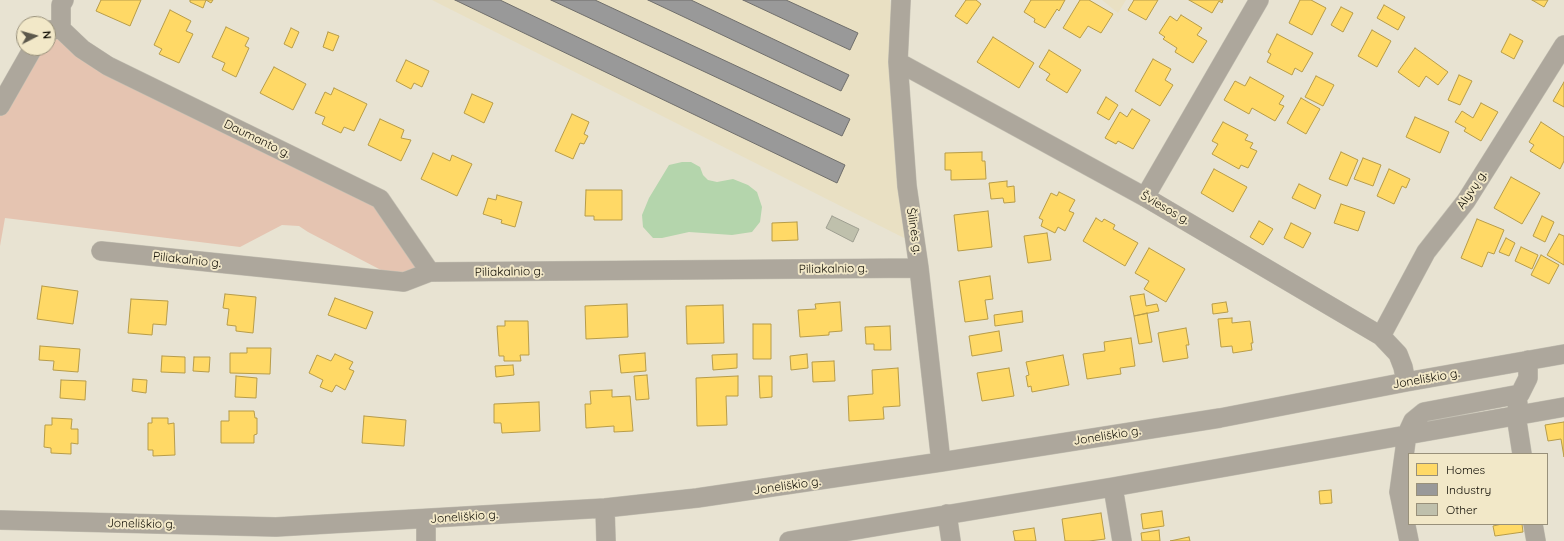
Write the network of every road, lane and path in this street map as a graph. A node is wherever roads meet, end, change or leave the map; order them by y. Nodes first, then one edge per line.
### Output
1 (64, 0) edge
2 (901, 0) edge
3 (1259, 0) edge
4 (56, 23) edge
5 (56, 30) edge
6 (1564, 45) edge
7 (28, 56) edge
8 (898, 62) junction
9 (0, 106) edge
10 (1145, 197) junction
11 (101, 251) dead end
12 (919, 268) junction
13 (430, 272) junction
14 (1381, 336) junction
15 (1564, 354) edge
16 (1528, 360) junction
17 (1406, 382) junction
18 (1520, 394) junction
19 (1564, 407) edge
20 (1516, 416) junction
21 (1407, 434) junction
22 (1522, 453) edge
23 (941, 462) junction
24 (1114, 487) junction
25 (606, 508) junction
26 (947, 514) junction
27 (426, 519) junction
28 (0, 520) edge
29 (1533, 525) edge
30 (866, 534) edge
31 (426, 541) edge
32 (606, 541) edge
33 (789, 541) edge
34 (951, 541) edge
35 (1122, 541) edge
36 (1409, 541) edge
37 (1536, 541) edge

1 - 4 street
2 - 8 street, Šilinės g.
3 - 10 street
5 - 13 street, Daumanto g.
6 - 14 street, Alyvų g.
7 - 9 street
8 - 10 street, Šviesos g.
8 - 12 street, Šilinės g.
10 - 14 street, Šviesos g.
11 - 13 street, Piliakalnio g.
12 - 13 street, Piliakalnio g.
12 - 23 street, Šilinės g.
14 - 17 street, Šviesos g.
15 - 16 street, Joneliškio g.
16 - 17 street, Joneliškio g.
16 - 18 street
17 - 23 street, Joneliškio g.
18 - 20 street
18 - 21 street
19 - 20 street
20 - 21 street
20 - 22 street
21 - 24 street
21 - 36 street
23 - 25 street, Joneliškio g.
24 - 26 street
24 - 35 street
25 - 27 street, Joneliškio g.
25 - 32 street
26 - 30 street
26 - 34 street
27 - 28 street, Joneliškio g.
27 - 31 street
29 - 37 street
30 - 33 street

